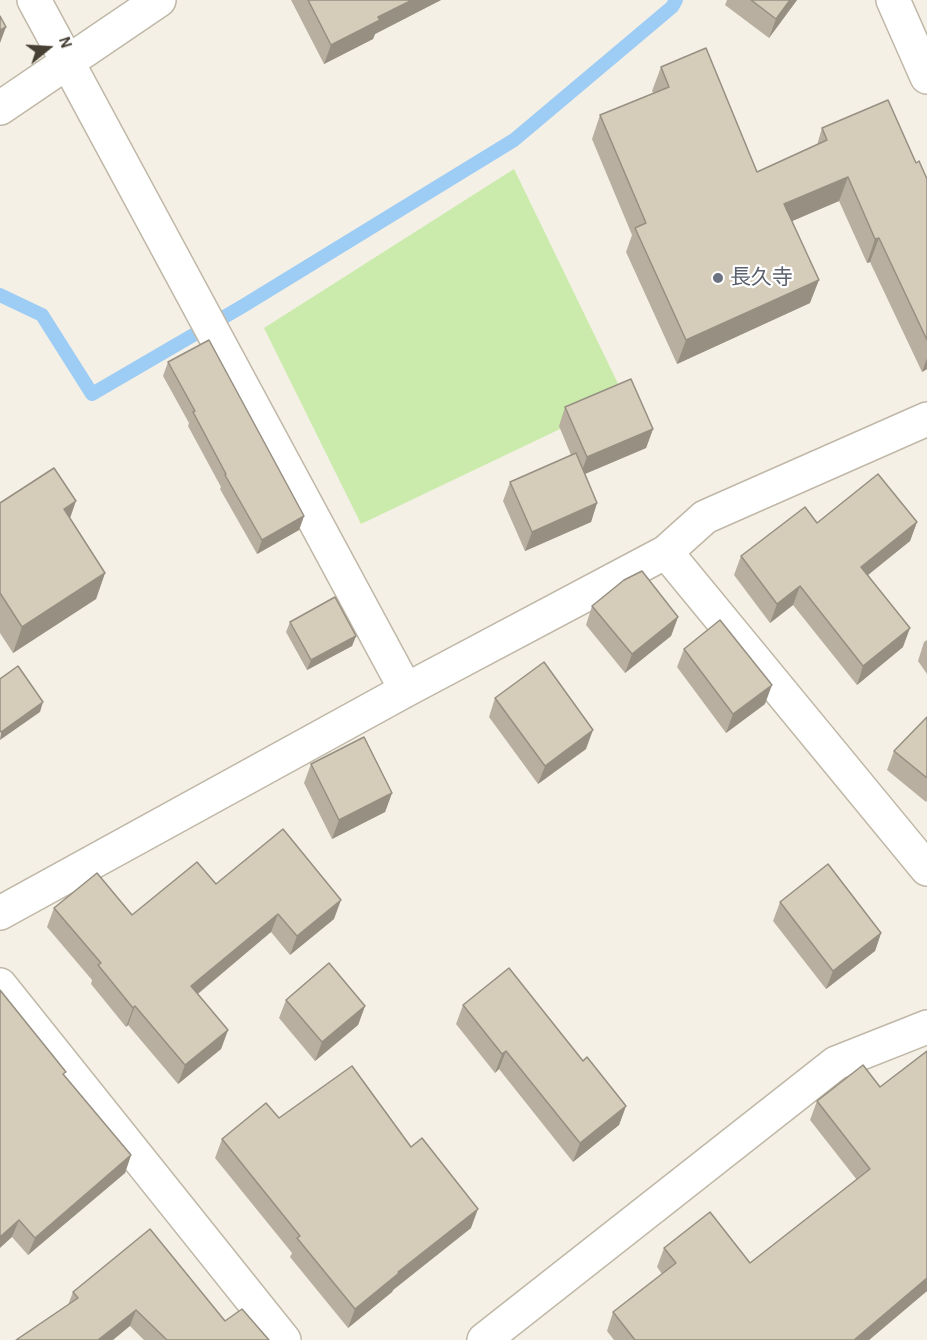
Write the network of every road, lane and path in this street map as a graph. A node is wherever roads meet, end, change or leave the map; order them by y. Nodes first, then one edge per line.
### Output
1 (33, 0) edge
2 (159, 0) edge
3 (894, 0) edge
4 (67, 62) junction
5 (927, 77) edge
6 (0, 108) edge
7 (927, 420) edge
8 (666, 552) junction
9 (406, 690) junction
10 (927, 869) edge
11 (0, 913) edge
12 (0, 985) edge
13 (927, 1027) edge
14 (284, 1340) edge
15 (484, 1340) edge

1 - 4 street
2 - 4 street
3 - 5 street
4 - 6 street
4 - 9 street
7 - 8 street
8 - 9 street
8 - 10 street
9 - 11 street
12 - 14 street
13 - 15 street

